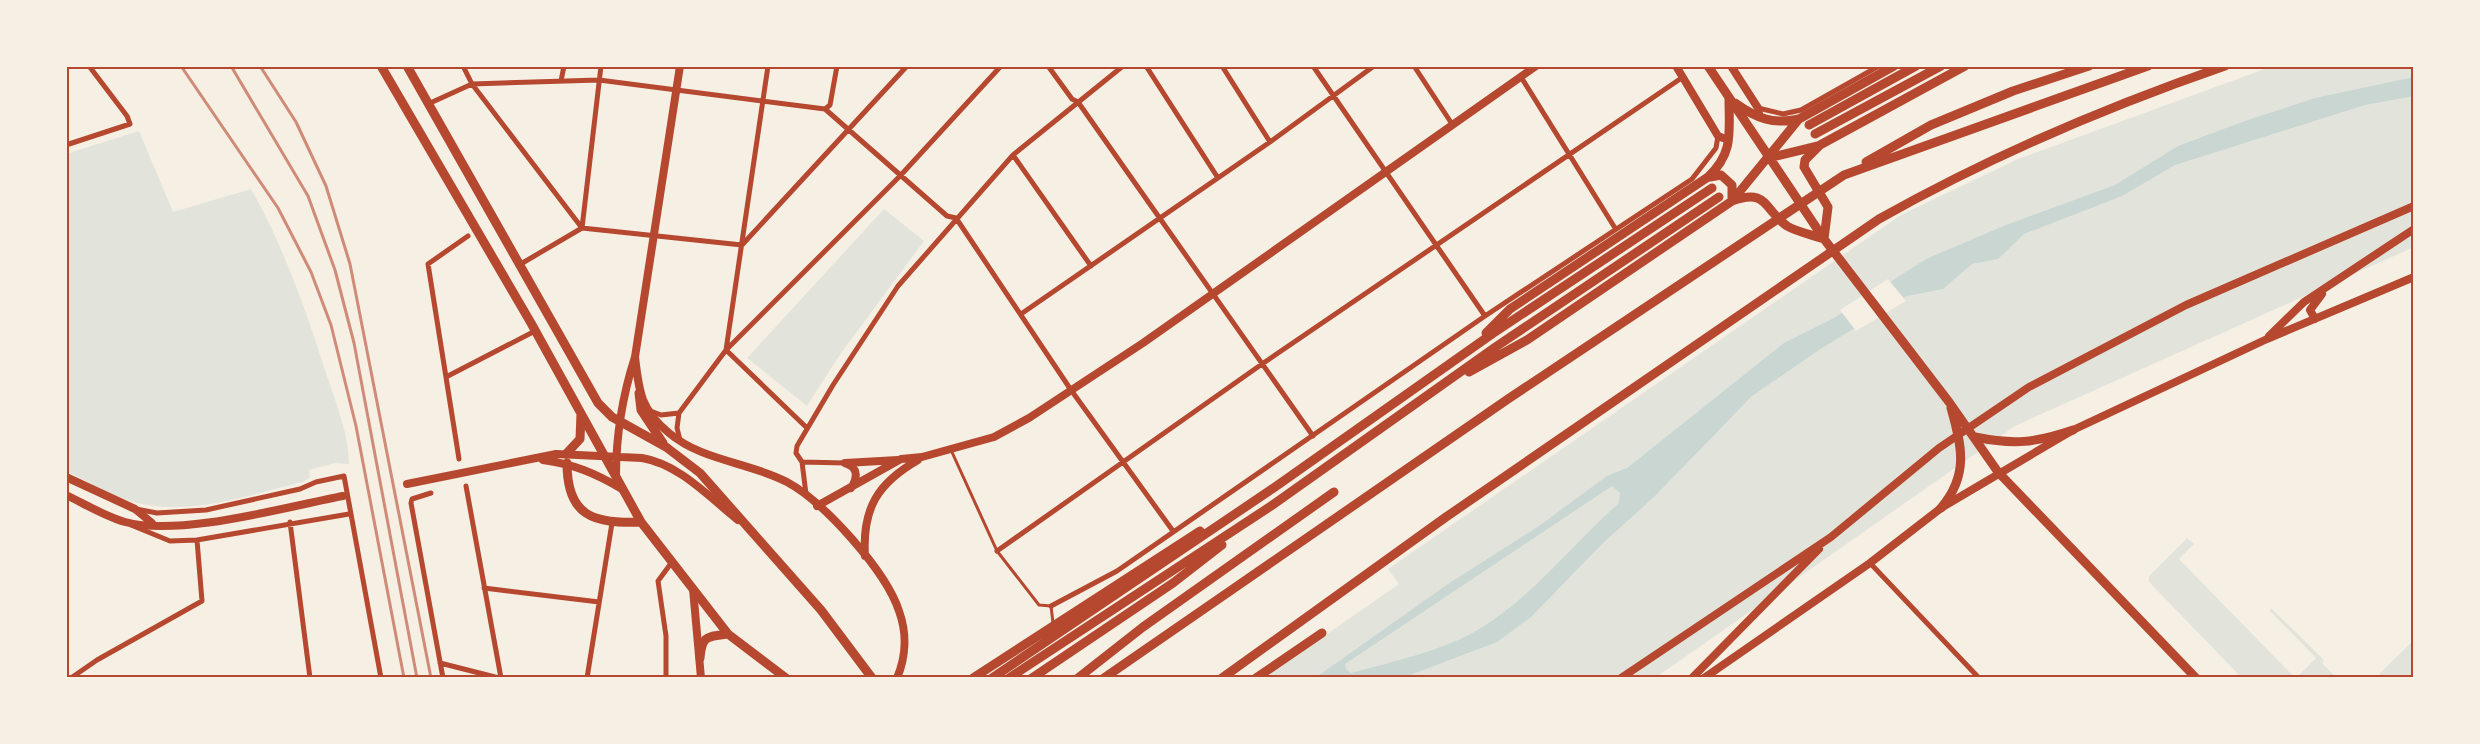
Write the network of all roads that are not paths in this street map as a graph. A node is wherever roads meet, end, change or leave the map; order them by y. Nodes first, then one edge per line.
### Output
1 (89, 66) edge
2 (381, 66) edge
3 (407, 66) edge
4 (463, 66) edge
5 (564, 66) edge
6 (601, 66) edge
7 (680, 66) edge
8 (768, 66) edge
9 (837, 66) edge
10 (907, 66) edge
11 (1001, 66) edge
12 (1048, 66) edge
13 (1123, 66) edge
14 (1146, 66) edge
15 (1222, 66) edge
16 (1313, 66) edge
17 (1374, 66) edge
18 (1413, 66) edge
19 (1536, 66) edge
20 (1676, 66) edge
21 (1708, 66) edge
22 (1731, 66) edge
23 (1879, 66) edge
24 (1894, 66) edge
25 (1916, 66) edge
26 (1941, 66) edge
27 (1965, 66) edge
28 (2089, 66) edge
29 (2148, 66) edge
30 (2225, 66) edge
31 (1521, 77) junction
32 (1683, 77) junction
33 (599, 80) junction
34 (561, 81) junction
35 (472, 84) junction
36 (677, 89) junction
37 (1334, 95) junction
38 (1729, 99) junction
39 (763, 100) junction
40 (1078, 102) junction
41 (428, 104) junction
42 (825, 109) junction
43 (1759, 111) joint
44 (1799, 119) junction
45 (1452, 124) junction
46 (848, 129) junction
47 (1720, 137) joint
48 (1270, 142) junction
49 (66, 144) edge
50 (1820, 146) junction
51 (1013, 155) junction
52 (1569, 155) junction
53 (1768, 158) junction
54 (1386, 170) junction
55 (1844, 175) junction
56 (900, 176) junction
57 (1708, 177) junction
58 (1218, 178) junction
59 (1712, 188) dead end
60 (1719, 197) dead end
61 (1732, 201) junction
62 (2414, 206) edge
63 (956, 218) junction
64 (1160, 218) junction
65 (582, 228) junction
66 (1615, 228) junction
67 (2414, 229) edge
68 (654, 235) junction
69 (468, 236) dead end
70 (1824, 239) junction
71 (1437, 244) junction
72 (742, 245) junction
73 (519, 264) junction
74 (1091, 266) junction
75 (2414, 277) edge
76 (2330, 286) junction
77 (1213, 294) junction
78 (1021, 314) junction
79 (1485, 316) junction
80 (2315, 319) junction
81 (535, 331) junction
82 (2267, 339) junction
83 (726, 350) junction
84 (1465, 352) junction
85 (636, 357) junction
86 (1262, 364) junction
87 (446, 377) junction
88 (1439, 388) junction
89 (1071, 390) junction
90 (639, 393) junction
91 (1949, 402) junction
92 (645, 407) junction
93 (581, 412) junction
94 (679, 412) junction
95 (621, 422) junction
96 (807, 428) junction
97 (2073, 430) junction
98 (1313, 436) junction
99 (1975, 437) junction
100 (683, 444) junction
101 (666, 447) junction
102 (951, 450) junction
103 (604, 456) junction
104 (616, 456) junction
105 (922, 457) junction
106 (566, 458) junction
107 (459, 459) dead end
108 (902, 459) junction
109 (1123, 461) junction
110 (802, 462) junction
111 (845, 463) junction
112 (1998, 472) junction
113 (616, 476) junction
114 (66, 477) edge
115 (407, 484) dead end
116 (466, 486) dead end
117 (1275, 487) junction
118 (622, 489) junction
119 (850, 489) junction
120 (1334, 492) dead end
121 (431, 493) dead end
122 (806, 494) junction
123 (66, 495) edge
124 (343, 496) dead end
125 (817, 506) junction
126 (1271, 506) junction
127 (1941, 508) junction
128 (135, 509) junction
129 (349, 513) junction
130 (290, 522) junction
131 (641, 522) junction
132 (127, 523) junction
133 (612, 523) junction
134 (153, 524) junction
135 (746, 526) junction
136 (1173, 531) junction
137 (1831, 537) junction
138 (197, 540) junction
139 (997, 550) junction
140 (865, 556) junction
141 (672, 562) junction
142 (1870, 563) junction
143 (692, 587) junction
144 (484, 588) junction
145 (599, 602) junction
146 (1051, 606) junction
147 (1054, 628) junction
148 (1322, 633) dead end
149 (728, 634) junction
150 (700, 658) junction
151 (441, 663) junction
152 (872, 676) edge
153 (71, 678) edge
154 (310, 678) edge
155 (381, 678) edge
156 (443, 678) edge
157 (500, 678) edge
158 (587, 678) edge
159 (666, 678) edge
160 (701, 678) edge
161 (786, 678) edge
162 (897, 678) edge
163 (973, 678) edge
164 (992, 678) edge
165 (1009, 678) edge
166 (1032, 678) edge
167 (1078, 678) edge
168 (1104, 678) edge
169 (1222, 678) edge
170 (1256, 678) edge
171 (1621, 678) edge
172 (1692, 678) edge
173 (1704, 678) edge
174 (1979, 678) edge
175 (2196, 678) edge

1 - 49 street
2 - 81 main road
3 - 41 main road
4 - 35 street
5 - 34 street
6 - 33 street
7 - 36 main road
8 - 39 street
9 - 42 street
10 - 46 street
11 - 56 street
12 - 40 street
13 - 40 street
14 - 58 street
15 - 48 street
16 - 37 street
17 - 37 street
18 - 45 street
19 - 31 main road
20 - 32 main road
21 - 38 main road
22 - 43 main road
23 - 43 street
24 - 44 main road
25 - 26 main road
27 - 50 main road
28 - 55 main road
29 - 55 main road
30 - 169 main road
31 - 45 main road
31 - 52 street
32 - 47 main road
32 - 52 street
33 - 34 street
33 - 36 street
33 - 65 street
34 - 35 street
35 - 41 street
35 - 65 street
36 - 39 street
36 - 68 main road
37 - 48 street
37 - 54 street
38 - 44 main road
38 - 53 main road
38 - 57 main road
39 - 42 street
39 - 72 street
40 - 51 street
40 - 64 street
41 - 73 main road
42 - 46 street
44 - 53 main road
45 - 54 main road
46 - 56 street
46 - 72 street
47 - 66 street
48 - 58 street
50 - 53 main road
50 - 70 main road
51 - 63 street
51 - 74 street
52 - 66 street
52 - 71 street
53 - 61 main road
53 - 70 main road
54 - 71 street
54 - 77 main road
55 - 168 main road
56 - 63 street
56 - 83 street
57 - 61 main road
57 - 84 main road
58 - 64 street
59 - 84 main road
60 - 88 main road
61 - 70 main road
61 - 88 main road
62 - 137 main road
63 - 78 street
63 - 96 street
64 - 74 street
64 - 77 street
65 - 68 street
65 - 73 street
66 - 79 street
67 - 76 main road
68 - 72 street
68 - 85 main road
69 - 87 street
70 - 91 main road
71 - 79 street
71 - 86 street
72 - 83 street
73 - 95 main road
74 - 78 street
75 - 80 main road
76 - 80 main road
76 - 82 main road
77 - 86 street
77 - 89 main road
78 - 89 street
79 - 98 street
80 - 82 main road
81 - 87 street
81 - 93 main road
82 - 97 main road
83 - 94 street
83 - 96 street
84 - 117 main road
85 - 90 main road
85 - 95 main road
86 - 98 street
86 - 109 street
87 - 107 street
88 - 126 main road
89 - 102 main road
89 - 109 street
90 - 92 main road
90 - 101 main road
91 - 99 main road
91 - 127 main road
92 - 94 street
92 - 100 main road
93 - 103 main road
93 - 106 main road
94 - 100 street
95 - 101 main road
95 - 104 main road
96 - 110 street
97 - 99 main road
97 - 112 main road
98 - 136 street
99 - 112 main road
100 - 122 main road
101 - 135 main road
102 - 105 main road
102 - 139 lane
103 - 104 main road
103 - 106 main road
103 - 113 main road
104 - 113 main road
104 - 135 main road
105 - 108 main road
105 - 140 main road
106 - 115 main road
106 - 118 main road
106 - 133 main road
108 - 111 main road
108 - 119 main road
109 - 136 street
109 - 139 street
110 - 111 street
110 - 122 street
111 - 119 main road
112 - 127 main road
112 - 175 main road
113 - 118 main road
114 - 128 main road
116 - 144 street
117 - 147 main road
117 - 164 main road
118 - 131 main road
119 - 125 main road
120 - 167 main road
121 - 151 street
122 - 125 main road
123 - 132 main road
124 - 134 main road
125 - 140 main road
126 - 165 main road
126 - 166 main road
127 - 142 main road
128 - 129 street
128 - 134 main road
129 - 130 street
129 - 155 street
130 - 138 street
130 - 154 street
131 - 133 main road
131 - 141 main road
132 - 134 main road
132 - 138 street
133 - 145 street
135 - 152 main road
136 - 146 street
137 - 171 main road
137 - 172 main road
138 - 153 street
139 - 146 lane
140 - 162 main road
141 - 143 main road
141 - 159 street
142 - 173 main road
142 - 174 street
143 - 149 main road
143 - 150 main road
144 - 145 street
144 - 157 street
145 - 158 street
146 - 147 lane
147 - 163 main road
148 - 170 main road
149 - 150 main road
149 - 161 main road
150 - 160 main road
151 - 156 street
151 - 157 street

